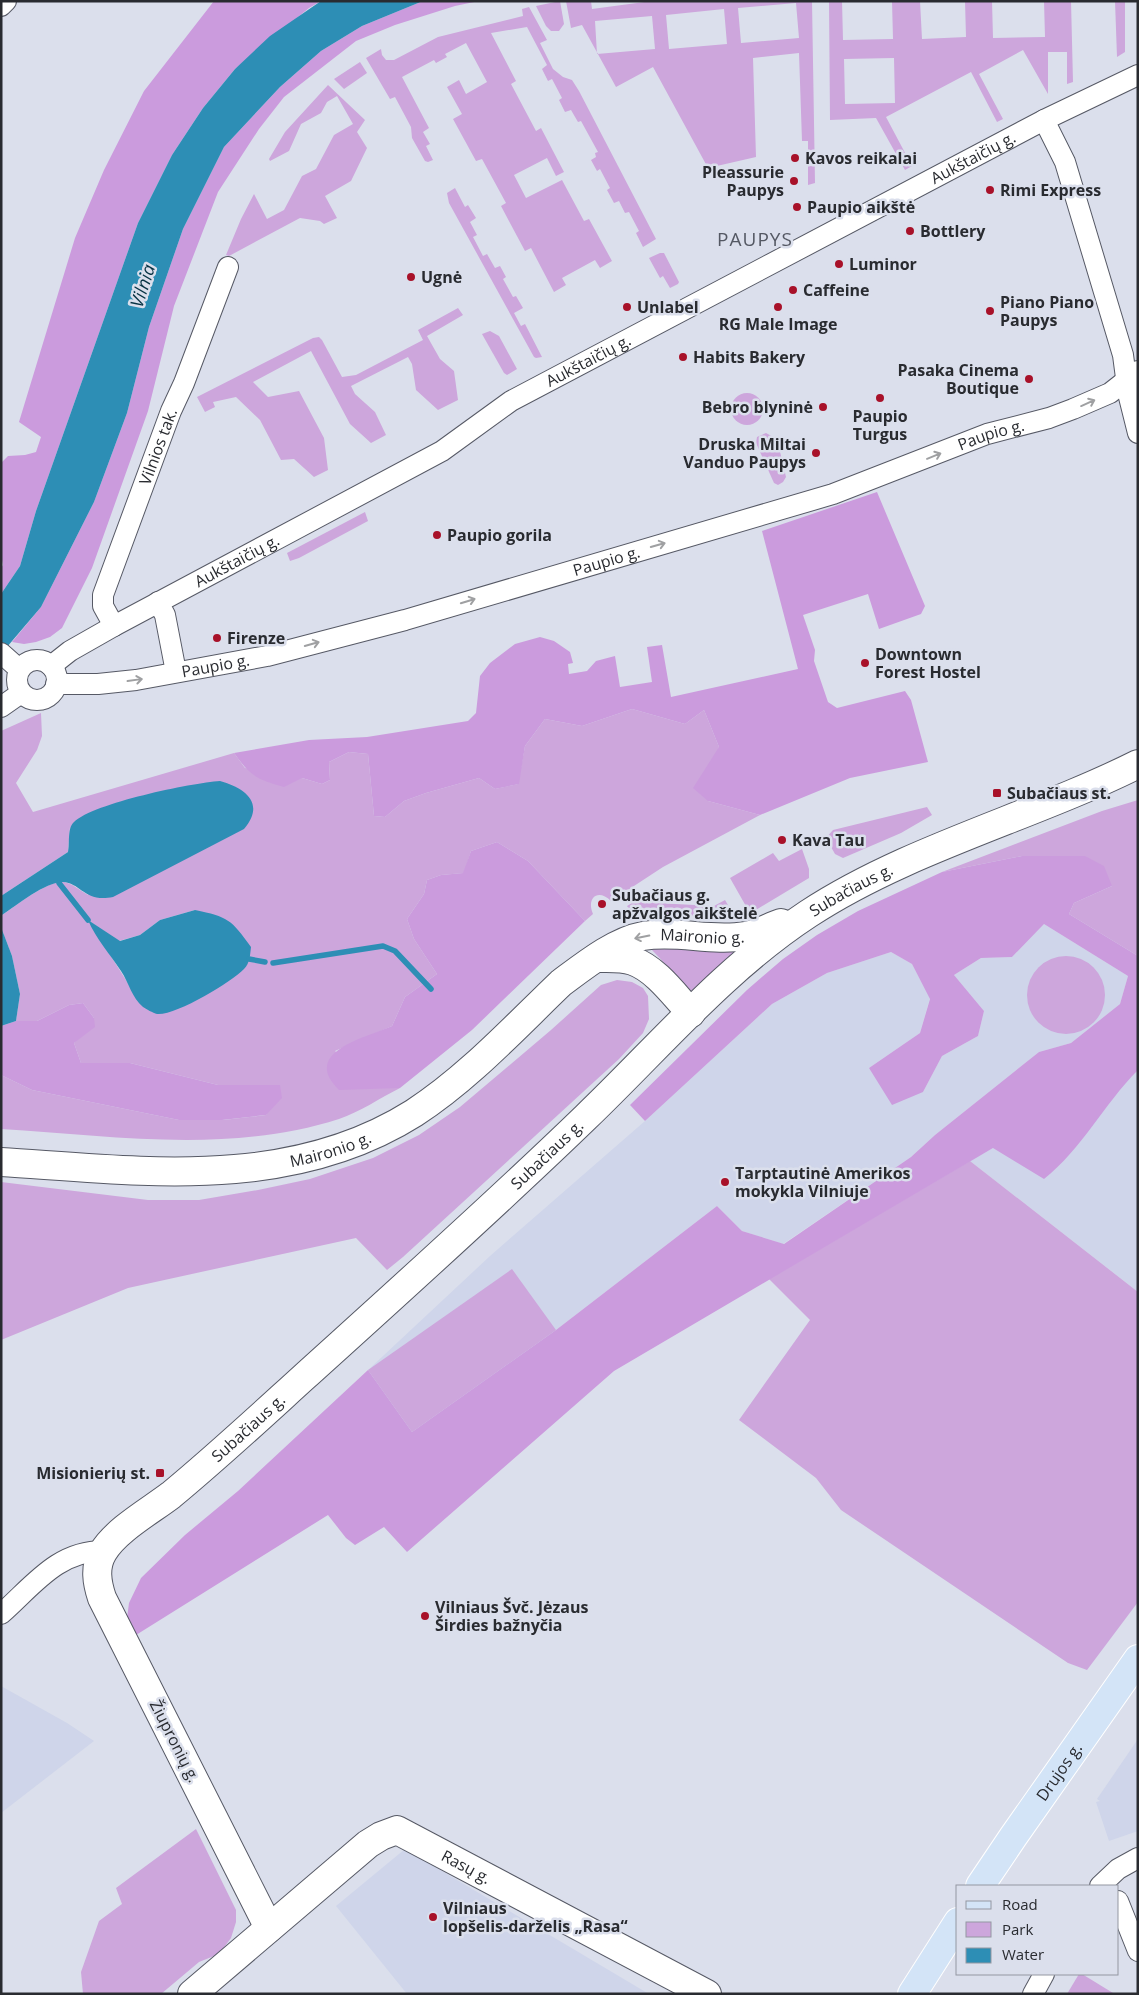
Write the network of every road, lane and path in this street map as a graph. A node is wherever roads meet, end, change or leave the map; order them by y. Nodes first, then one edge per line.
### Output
1 (6, 1) edge
2 (1, 6) edge
3 (1138, 76) edge
4 (1044, 120) junction
5 (228, 268) dead end
6 (1132, 375) edge
7 (1138, 433) edge
8 (158, 602) junction
9 (114, 626) junction
10 (9, 660) edge
11 (176, 672) junction
12 (54, 675) junction
13 (21, 693) junction
14 (1, 708) edge
15 (1138, 764) edge
16 (809, 914) junction
17 (598, 958) junction
18 (691, 1013) junction
19 (1, 1162) edge
20 (103, 1551) junction
21 (7, 1609) edge
22 (1138, 1659) edge
23 (1138, 1858) edge
24 (1105, 1884) edge
25 (981, 1885) edge
26 (1119, 1904) edge
27 (956, 1925) edge
28 (269, 1928) junction
29 (1138, 1951) edge
30 (1043, 1975) edge
31 (192, 1994) edge
32 (707, 1994) edge
33 (912, 1994) edge
34 (1033, 1994) edge

1 - 2 street
3 - 4 street, Aukštaičių g.
4 - 6 street
4 - 8 street, Aukštaičių g.
5 - 9 street, Vilnios tak.
6 - 7 street
11 -> 6 street, Paupio g.
8 - 9 street, Aukštaičių g.
8 - 11 street
9 - 12 street, Aukštaičių g.
10 - 12 street
10 - 13 street
12 -> 11 street, Paupio g.
12 - 13 street, Aukštaičių g.
13 - 14 street
15 - 16 main road, Subačiaus g.
16 -> 17 main road, Maironio g.
16 - 18 main road, Subačiaus g.
17 - 18 main road
17 - 19 main road, Maironio g.
18 - 20 main road, Subačiaus g.
20 - 21 street
20 - 28 main road, Žiupronių g.
22 - 25 main road, Drujos g.
23 - 24 street
26 - 29 street
27 - 33 main road
28 - 31 main road
28 - 32 main road, Rasų g.
30 - 34 street

